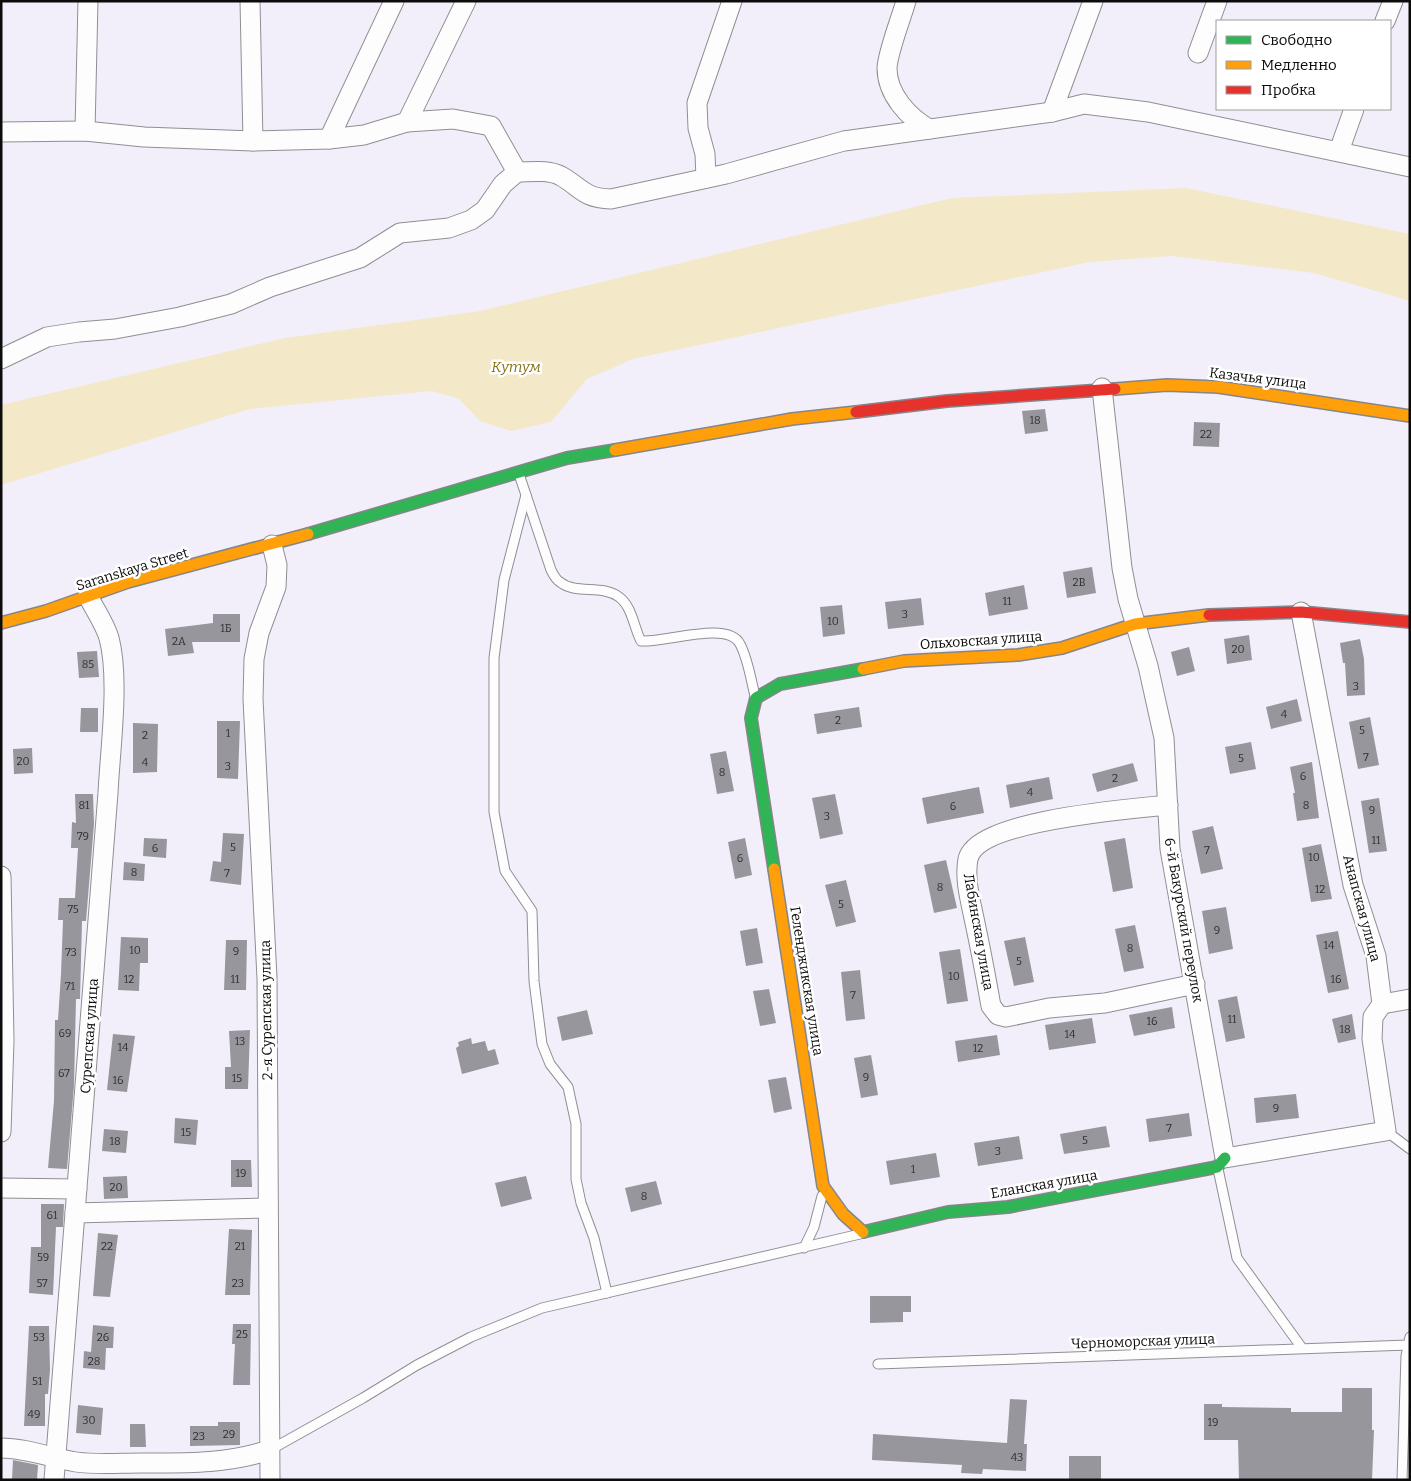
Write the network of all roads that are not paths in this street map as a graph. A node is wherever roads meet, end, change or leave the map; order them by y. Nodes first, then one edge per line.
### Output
1 (88, 1) edge
2 (250, 1) edge
3 (394, 1) edge
4 (466, 1) edge
5 (732, 1) edge
6 (906, 1) edge
7 (1093, 1) edge
8 (1217, 1) edge
9 (1392, 1) edge
10 (1385, 20) edge
11 (1198, 52) dead end
12 (1354, 110) edge
13 (1052, 112) junction
14 (407, 122) junction
15 (929, 129) junction
16 (85, 130) junction
17 (1, 132) edge
18 (329, 139) junction
19 (252, 141) junction
20 (1339, 151) junction
21 (1410, 167) edge
22 (517, 172) junction
23 (706, 178) junction
24 (1, 359) edge
25 (1102, 388) junction
26 (1410, 416) edge
27 (518, 472) junction
28 (526, 495) junction
29 (272, 545) junction
30 (88, 596) junction
31 (1301, 612) junction
32 (1410, 622) edge
33 (1, 623) edge
34 (1135, 624) junction
35 (756, 698) junction
36 (1168, 804) junction
37 (1, 876) edge
38 (1195, 984) junction
39 (1410, 999) edge
40 (1382, 1004) junction
41 (1386, 1131) junction
42 (1, 1132) edge
43 (1410, 1149) edge
44 (1221, 1162) junction
45 (823, 1186) junction
46 (1, 1188) edge
47 (78, 1189) junction
48 (268, 1208) junction
49 (75, 1213) junction
50 (864, 1234) junction
51 (804, 1248) junction
52 (607, 1293) junction
53 (1409, 1341) edge
54 (1302, 1348) junction
55 (878, 1364) dead end
56 (1, 1448) edge
57 (269, 1450) junction
58 (56, 1457) junction
59 (54, 1480) edge
60 (270, 1480) edge
61 (1402, 1480) edge

1 - 16 street
2 - 19 street
3 - 18 street
4 - 14 street
5 - 23 street
6 - 15 street
7 - 13 street
8 - 11 street
9 - 10 street
12 - 20 street
13 - 15 street
13 - 20 street
14 - 18 street
14 - 22 street
15 - 23 street
16 - 17 street
16 - 19 street
18 - 19 street
20 - 21 street
22 - 23 street
22 - 24 street
25 - 26 street, Казачья улица
25 - 27 street, Казачья улица
25 - 34 street, 6-й Бакурский переулок
27 - 28 lane
27 - 29 street, Saranskaya Street
28 - 35 lane
28 - 52 lane
29 - 30 street, Saranskaya Street
29 - 48 street, 2-я Сурепская улица
30 - 33 street, Saranskaya Street
30 - 47 street, Сурепская улица
31 - 32 street, Ольховская улица
31 - 34 street, Ольховская улица
31 - 40 street, Анапская улица
34 - 35 street, Ольховская улица
34 - 36 street, 6-й Бакурский переулок
35 - 45 street, Геленджикская улица
36 - 38 street, 6-й Бакурский переулок
36 - 38 street, Лабинская улица
37 - 42 street
38 - 44 street, 6-й Бакурский переулок
39 - 40 street
40 - 41 street, Анапская улица
41 - 43 lane
41 - 44 street
44 - 50 street, Еланская улица
44 - 54 lane
45 - 50 street, Геленджикская улица
45 - 51 lane
46 - 47 street
47 - 49 street, Сурепская улица
48 - 49 street
48 - 57 street, 2-я Сурепская улица
49 - 58 street, Сурепская улица
50 - 51 lane
51 - 52 lane
52 - 57 lane
53 - 54 lane, Черноморская улица
53 - 61 lane
54 - 55 lane, Черноморская улица
56 - 58 street
57 - 58 street
57 - 60 street, 2-я Сурепская улица
58 - 59 street, Сурепская улица

